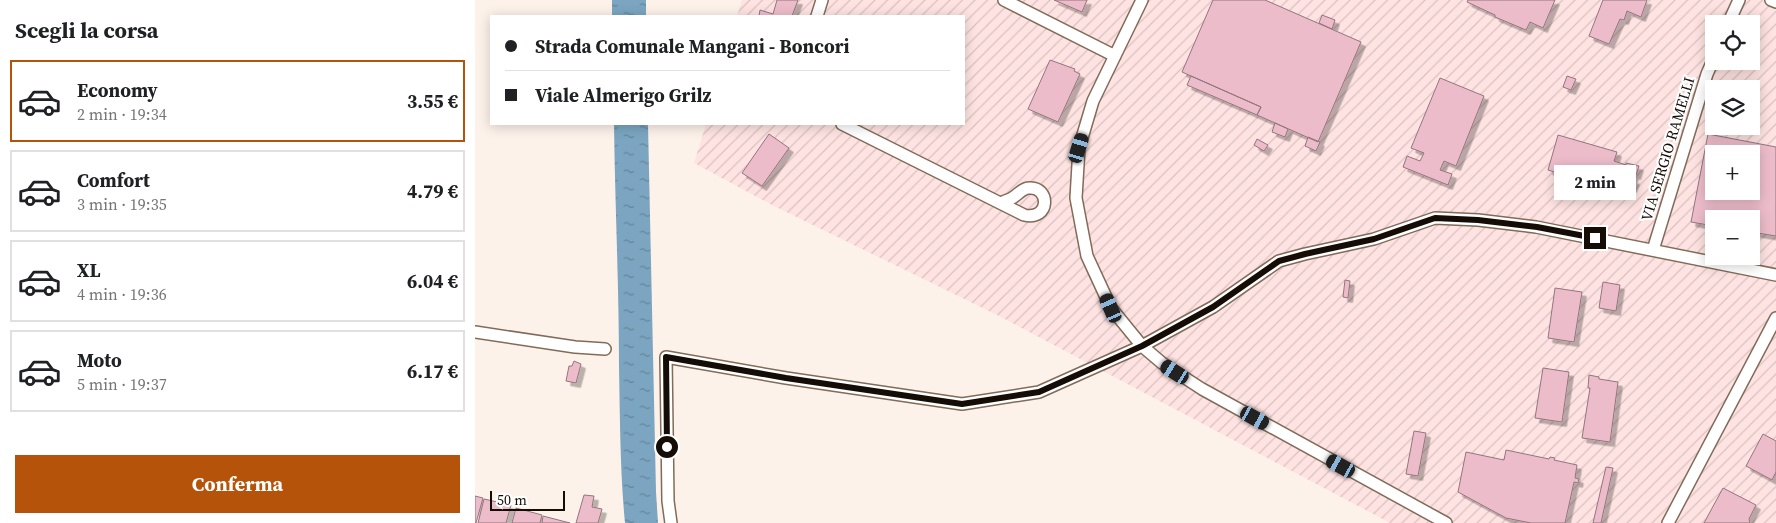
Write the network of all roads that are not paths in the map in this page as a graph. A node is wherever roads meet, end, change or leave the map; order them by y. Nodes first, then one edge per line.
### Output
1 (822, 0) edge
2 (1004, 0) edge
3 (1142, 0) edge
4 (1739, 0) edge
5 (1771, 0) edge
6 (1776, 2) edge
7 (817, 15) edge
8 (1732, 15) edge
9 (1115, 56) junction
10 (1709, 70) edge
11 (844, 125) edge
12 (1001, 202) dead end
13 (1653, 250) junction
14 (1776, 275) edge
15 (1776, 318) edge
16 (475, 332) edge
17 (1142, 346) junction
18 (605, 349) dead end
19 (671, 523) edge
20 (1446, 523) edge
21 (1668, 523) edge

1 - 7 street
2 - 9 street
3 - 9 street
4 - 8 street
5 - 6 street
9 - 17 street
10 - 13 street, VIA SERGIO RAMELLI
11 - 12 street
13 - 14 street
13 - 17 street
15 - 21 street
16 - 18 street
17 - 19 street
17 - 20 street

